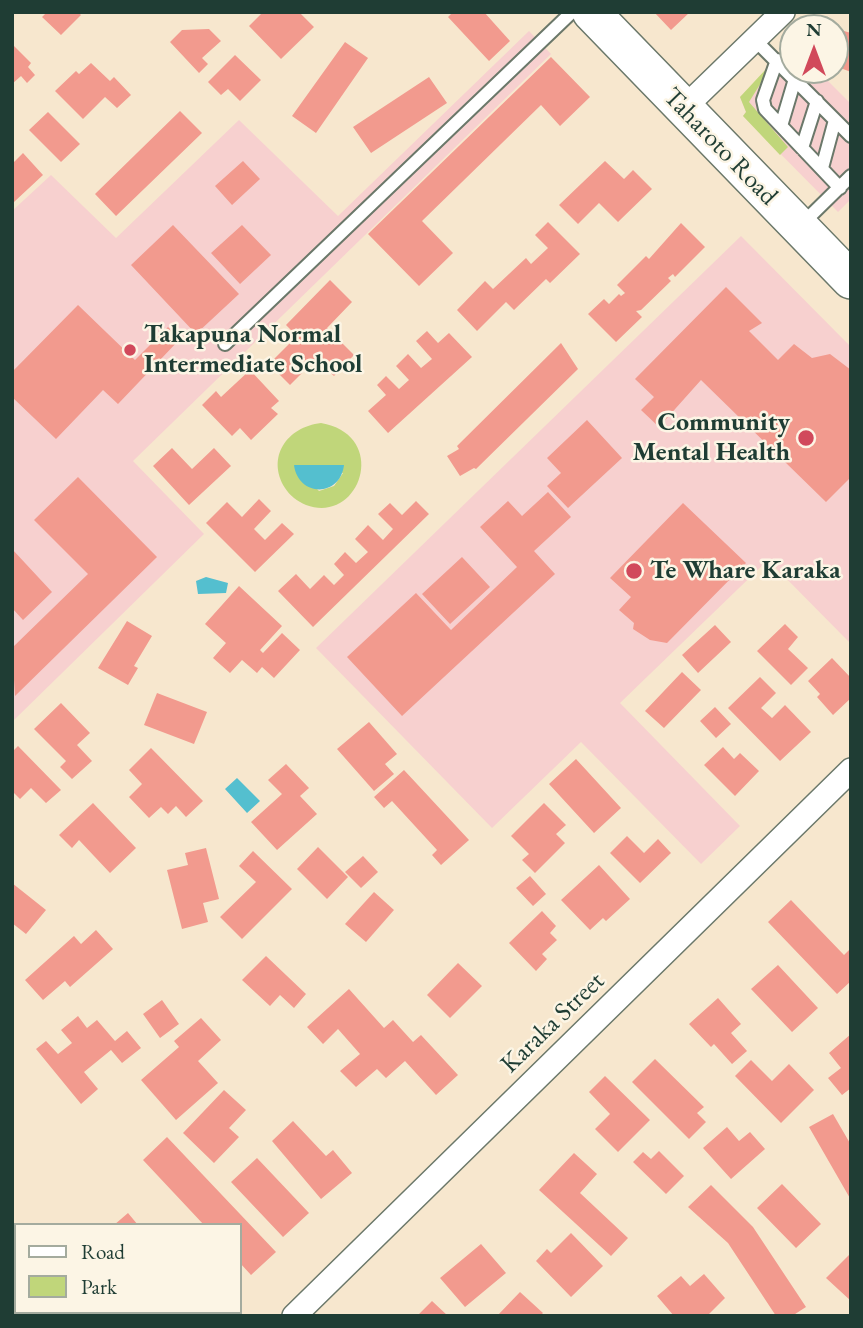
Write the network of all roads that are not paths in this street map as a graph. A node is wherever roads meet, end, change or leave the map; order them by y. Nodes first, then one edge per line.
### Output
1 (572, 12) edge
2 (591, 12) edge
3 (783, 12) edge
4 (755, 40) junction
5 (777, 60) joint
6 (793, 84) edge
7 (800, 84) edge
8 (817, 101) junction
9 (684, 108) junction
10 (835, 120) junction
11 (781, 125) junction
12 (851, 136) edge
13 (802, 148) junction
14 (822, 168) junction
15 (851, 176) edge
16 (840, 188) junction
17 (799, 227) junction
18 (851, 280) edge
19 (225, 344) dead end
20 (851, 770) edge
21 (294, 1316) edge

1 - 19 lane
2 - 9 main road, Taharoto Road
3 - 4 street
4 - 5 lane
4 - 9 street
5 - 11 lane
6 - 11 lane
7 - 8 lane
8 - 10 lane
8 - 13 lane
9 - 17 main road, Taharoto Road
10 - 12 lane
10 - 14 lane
11 - 13 lane
13 - 14 lane
14 - 16 lane
15 - 16 lane
16 - 17 lane
17 - 18 main road, Taharoto Road
20 - 21 street, Karaka Street

